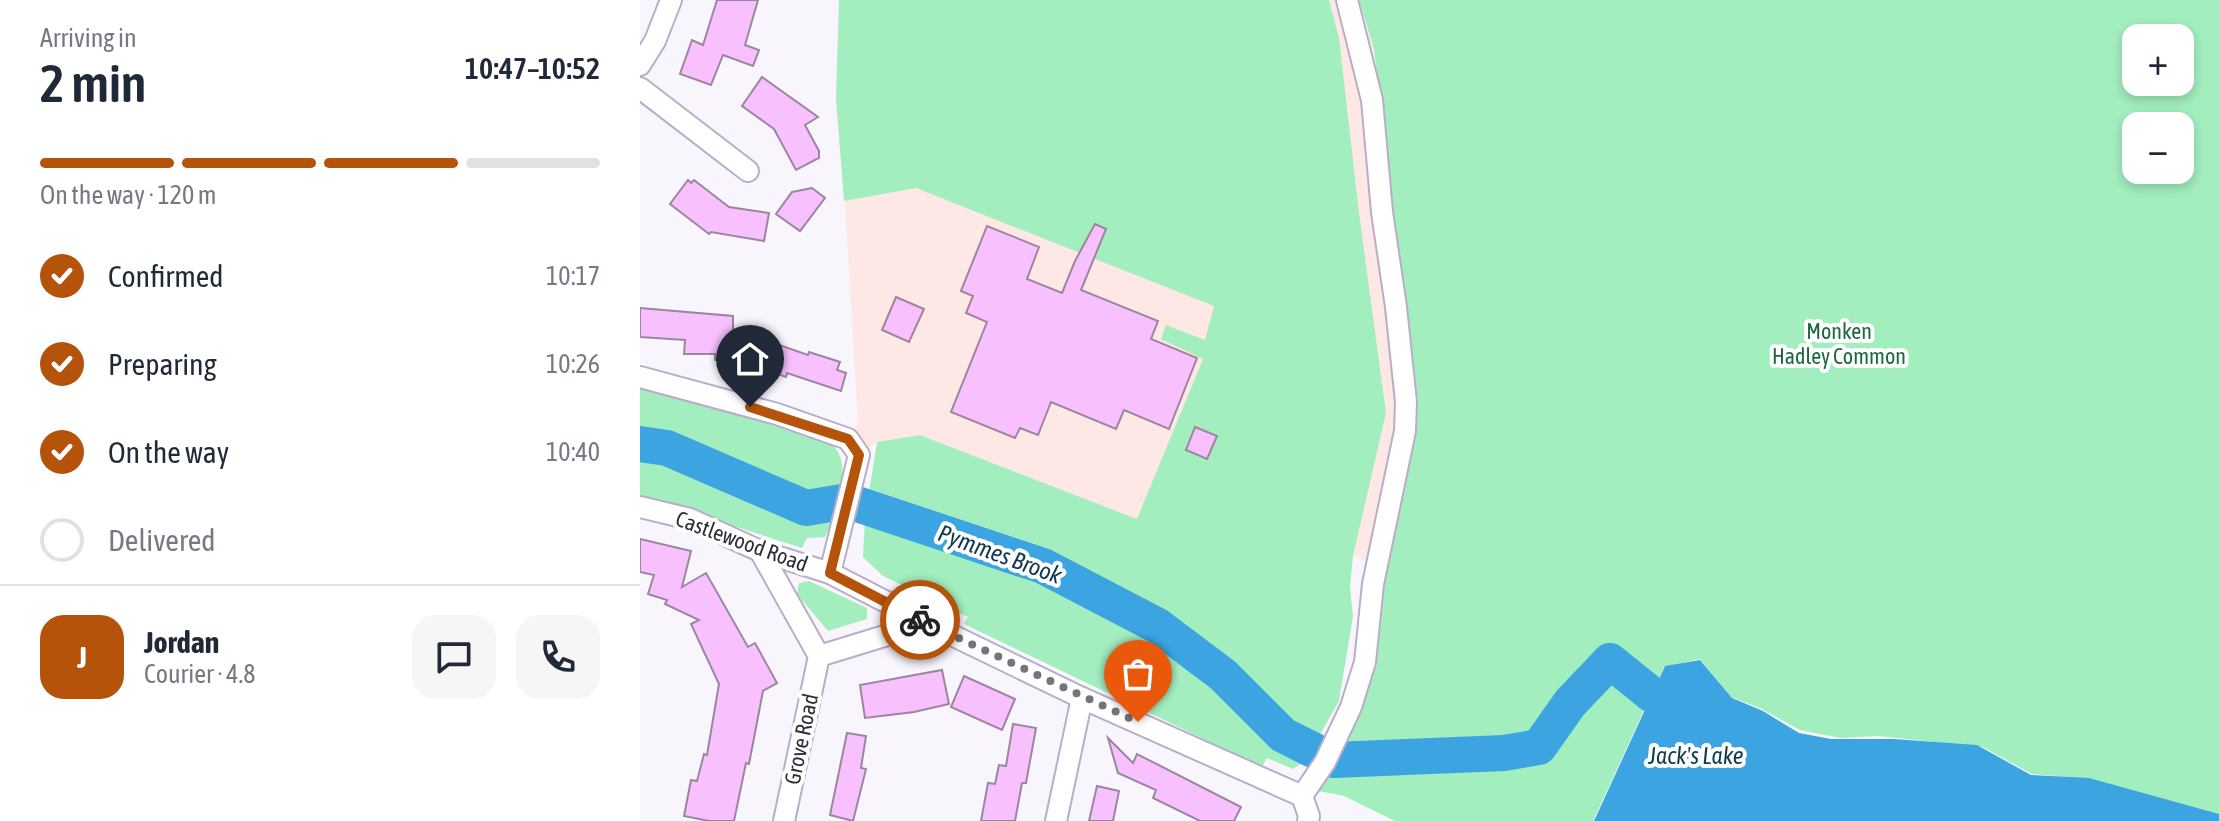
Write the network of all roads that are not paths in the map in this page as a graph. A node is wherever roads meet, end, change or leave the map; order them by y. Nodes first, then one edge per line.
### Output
1 (671, 0) edge
2 (1347, 0) edge
3 (640, 65) edge
4 (640, 88) edge
5 (748, 171) dead end
6 (640, 377) edge
7 (640, 507) edge
8 (760, 551) junction
9 (830, 573) junction
10 (927, 623) junction
11 (819, 656) junction
12 (1082, 698) junction
13 (1306, 811) edge
14 (784, 821) edge
15 (1056, 821) edge

1 - 3 street
2 - 13 street
4 - 5 street
6 - 9 street
7 - 8 street, Castlewood Road
8 - 9 street, Castlewood Road
8 - 11 street
9 - 10 street, Castlewood Road
10 - 11 street
10 - 12 street, Castlewood Road
11 - 14 street, Grove Road
12 - 13 street, Castlewood Road
12 - 15 street

